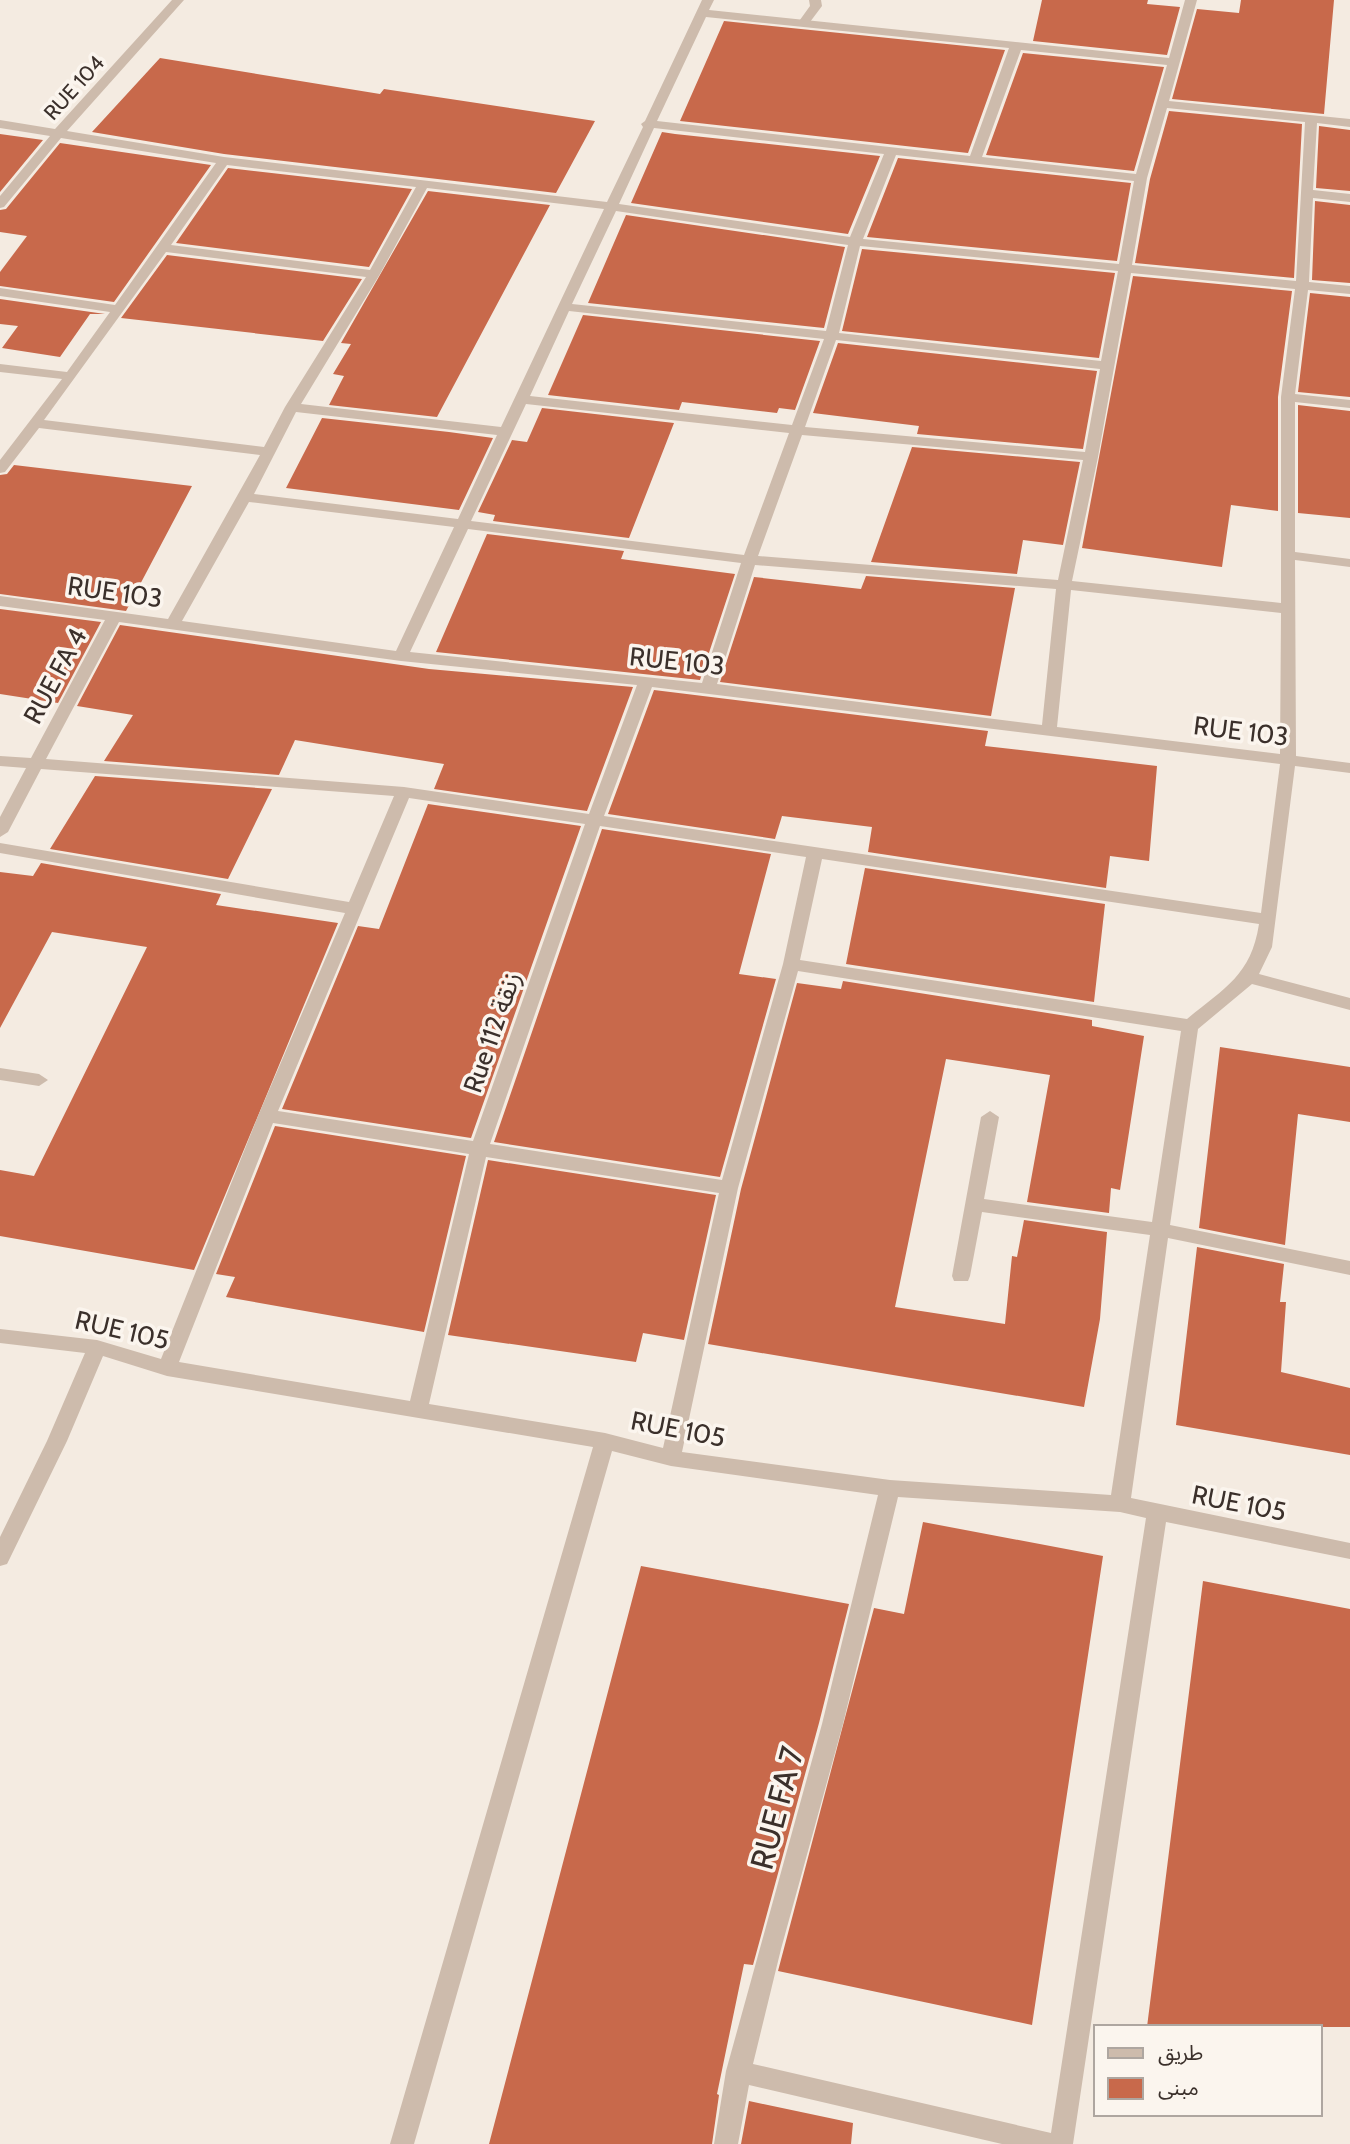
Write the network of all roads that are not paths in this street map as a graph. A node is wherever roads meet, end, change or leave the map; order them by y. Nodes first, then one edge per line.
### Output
1 (178, 0) edge
2 (708, 0) edge
3 (815, 0) edge
4 (1191, 0) edge
5 (703, 13) junction
6 (803, 24) junction
7 (1016, 47) junction
8 (1173, 62) junction
9 (1163, 104) junction
10 (1311, 119) junction
11 (1350, 123) edge
12 (0, 124) edge
13 (648, 124) junction
14 (57, 135) junction
15 (891, 152) junction
16 (975, 159) junction
17 (224, 161) junction
18 (1141, 178) junction
19 (424, 183) junction
20 (1305, 193) junction
21 (1350, 198) edge
22 (0, 204) edge
23 (610, 206) junction
24 (856, 242) junction
25 (162, 248) junction
26 (1125, 268) junction
27 (374, 274) junction
28 (1301, 286) junction
29 (1350, 289) edge
30 (0, 292) edge
31 (565, 307) junction
32 (117, 309) junction
33 (831, 337) junction
34 (1108, 366) junction
35 (0, 368) edge
36 (71, 376) junction
37 (1288, 397) junction
38 (520, 399) junction
39 (1350, 404) edge
40 (292, 407) junction
41 (35, 423) junction
42 (796, 430) junction
43 (504, 432) junction
44 (269, 452) junction
45 (1091, 457) junction
46 (0, 469) edge
47 (245, 497) junction
48 (461, 525) junction
49 (1288, 555) junction
50 (749, 560) junction
51 (1350, 562) edge
52 (1064, 585) junction
53 (0, 601) edge
54 (1290, 609) junction
55 (114, 617) junction
56 (172, 625) junction
57 (401, 656) junction
58 (646, 682) junction
59 (708, 688) junction
60 (1049, 732) junction
61 (0, 761) edge
62 (1288, 761) junction
63 (35, 766) junction
64 (1350, 768) edge
65 (404, 792) junction
66 (595, 819) junction
67 (0, 832) edge
68 (0, 848) edge
69 (815, 853) junction
70 (355, 909) junction
71 (1268, 920) junction
72 (791, 964) junction
73 (1250, 976) junction
74 (1350, 1004) edge
75 (1190, 1026) junction
76 (0, 1074) edge
77 (39, 1080) dead end
78 (267, 1116) junction
79 (990, 1117) dead end
80 (479, 1150) junction
81 (729, 1188) junction
82 (973, 1204) junction
83 (1161, 1230) junction
84 (1350, 1268) edge
85 (961, 1276) dead end
86 (0, 1336) edge
87 (97, 1347) junction
88 (167, 1368) junction
89 (418, 1408) junction
90 (605, 1441) junction
91 (671, 1458) junction
92 (890, 1488) junction
93 (1120, 1504) junction
94 (1157, 1513) junction
95 (1350, 1551) edge
96 (0, 1558) edge
97 (738, 2071) junction
98 (402, 2144) edge
99 (726, 2144) edge
100 (1052, 2144) edge
101 (1061, 2144) edge

1 - 14 street, RUE 104
2 - 5 street
3 - 6 street
4 - 8 street
5 - 6 street
5 - 13 street
6 - 7 street
7 - 8 street
7 - 16 street
8 - 9 street
9 - 10 street
9 - 18 street
10 - 11 street
10 - 20 street
12 - 14 street
13 - 15 street
13 - 23 street
14 - 17 street
14 - 22 street, RUE 104
15 - 16 street
15 - 24 street
16 - 18 street
17 - 19 street
17 - 25 street
18 - 26 street
19 - 23 street
19 - 27 street
20 - 21 street
20 - 28 street
23 - 24 street
23 - 31 street
24 - 26 street
24 - 33 street
25 - 27 street
25 - 32 street
26 - 28 street
26 - 34 street
27 - 40 street
28 - 29 street
28 - 37 street
30 - 32 street
31 - 33 street
31 - 38 street
32 - 36 street
33 - 34 street
33 - 42 street
34 - 45 street
35 - 36 street
36 - 41 street
37 - 39 street
37 - 49 street
38 - 42 street
38 - 43 street
40 - 43 street
40 - 44 street
41 - 44 street
41 - 46 street
42 - 45 street
42 - 50 street
43 - 48 street
44 - 47 street
45 - 52 street
47 - 48 street
47 - 56 street
48 - 50 street
48 - 57 street
49 - 51 street
49 - 54 street
50 - 52 street
50 - 59 street
52 - 54 street
52 - 60 street
53 - 55 street, RUE 103
54 - 62 street
55 - 56 street, RUE 103
55 - 63 street, RUE FA 4
56 - 57 street, RUE 103
57 - 58 street, RUE 103
58 - 59 street, RUE 103
58 - 66 street, Rue 112 زنقة
59 - 60 street, RUE 103
60 - 62 street, RUE 103
61 - 63 street
62 - 64 street, RUE 103
62 - 71 street
63 - 65 street
63 - 67 street, RUE FA 4
65 - 66 street
65 - 70 street
66 - 69 street
66 - 80 street, Rue 112 زنقة
68 - 70 street
69 - 71 street
69 - 72 street
70 - 78 street
71 - 73 street
72 - 75 street
72 - 81 street
73 - 74 street
73 - 75 street
75 - 83 street
76 - 77 street
78 - 80 street
78 - 88 street
79 - 82 street
80 - 81 street
80 - 89 street, Rue 112 زنقة
81 - 91 street
82 - 83 street
82 - 85 street
83 - 84 street
83 - 93 street
86 - 87 street, RUE 105
87 - 88 street, RUE 105
87 - 96 street
88 - 89 street, RUE 105
89 - 90 street, RUE 105
90 - 91 street, RUE 105
90 - 98 street
91 - 92 street, RUE 105
92 - 93 street, RUE 105
92 - 97 street, RUE FA 7
93 - 94 street, RUE 105
94 - 95 street, RUE 105
94 - 101 street
97 - 99 street, RUE FA 7
97 - 100 street

